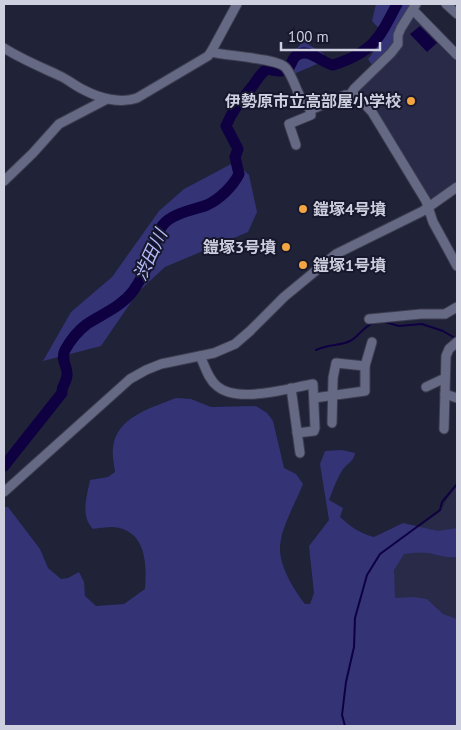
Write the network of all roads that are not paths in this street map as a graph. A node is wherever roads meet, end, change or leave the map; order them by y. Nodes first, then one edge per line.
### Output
1 (237, 4) edge
2 (446, 4) edge
3 (414, 7) edge
4 (457, 14) edge
5 (4, 48) edge
6 (211, 52) junction
7 (457, 55) edge
8 (350, 95) junction
9 (107, 99) junction
10 (310, 109) junction
11 (292, 140) dead end
12 (4, 181) edge
13 (457, 187) edge
14 (428, 208) junction
15 (457, 266) edge
16 (457, 307) edge
17 (369, 318) dead end
18 (372, 342) dead end
19 (457, 342) edge
20 (200, 356) junction
21 (366, 366) junction
22 (445, 378) junction
23 (426, 387) dead end
24 (291, 388) junction
25 (445, 394) junction
26 (333, 396) junction
27 (314, 398) junction
28 (457, 398) edge
29 (332, 423) dead end
30 (444, 428) dead end
31 (297, 433) junction
32 (300, 453) dead end
33 (4, 492) edge

1 - 6 street
2 - 4 street
3 - 7 street
3 - 8 street
5 - 9 street
6 - 9 street
6 - 10 street
8 - 10 street
8 - 14 street
9 - 12 street
10 - 11 street
13 - 14 street
14 - 15 street
14 - 20 street
16 - 17 street
18 - 21 street
19 - 22 street
20 - 24 street
20 - 33 street
21 - 26 street
21 - 26 street
22 - 23 street
22 - 25 street
24 - 27 street
24 - 31 street
25 - 28 street
25 - 30 street
26 - 27 street
26 - 29 street
27 - 31 street
31 - 32 street

